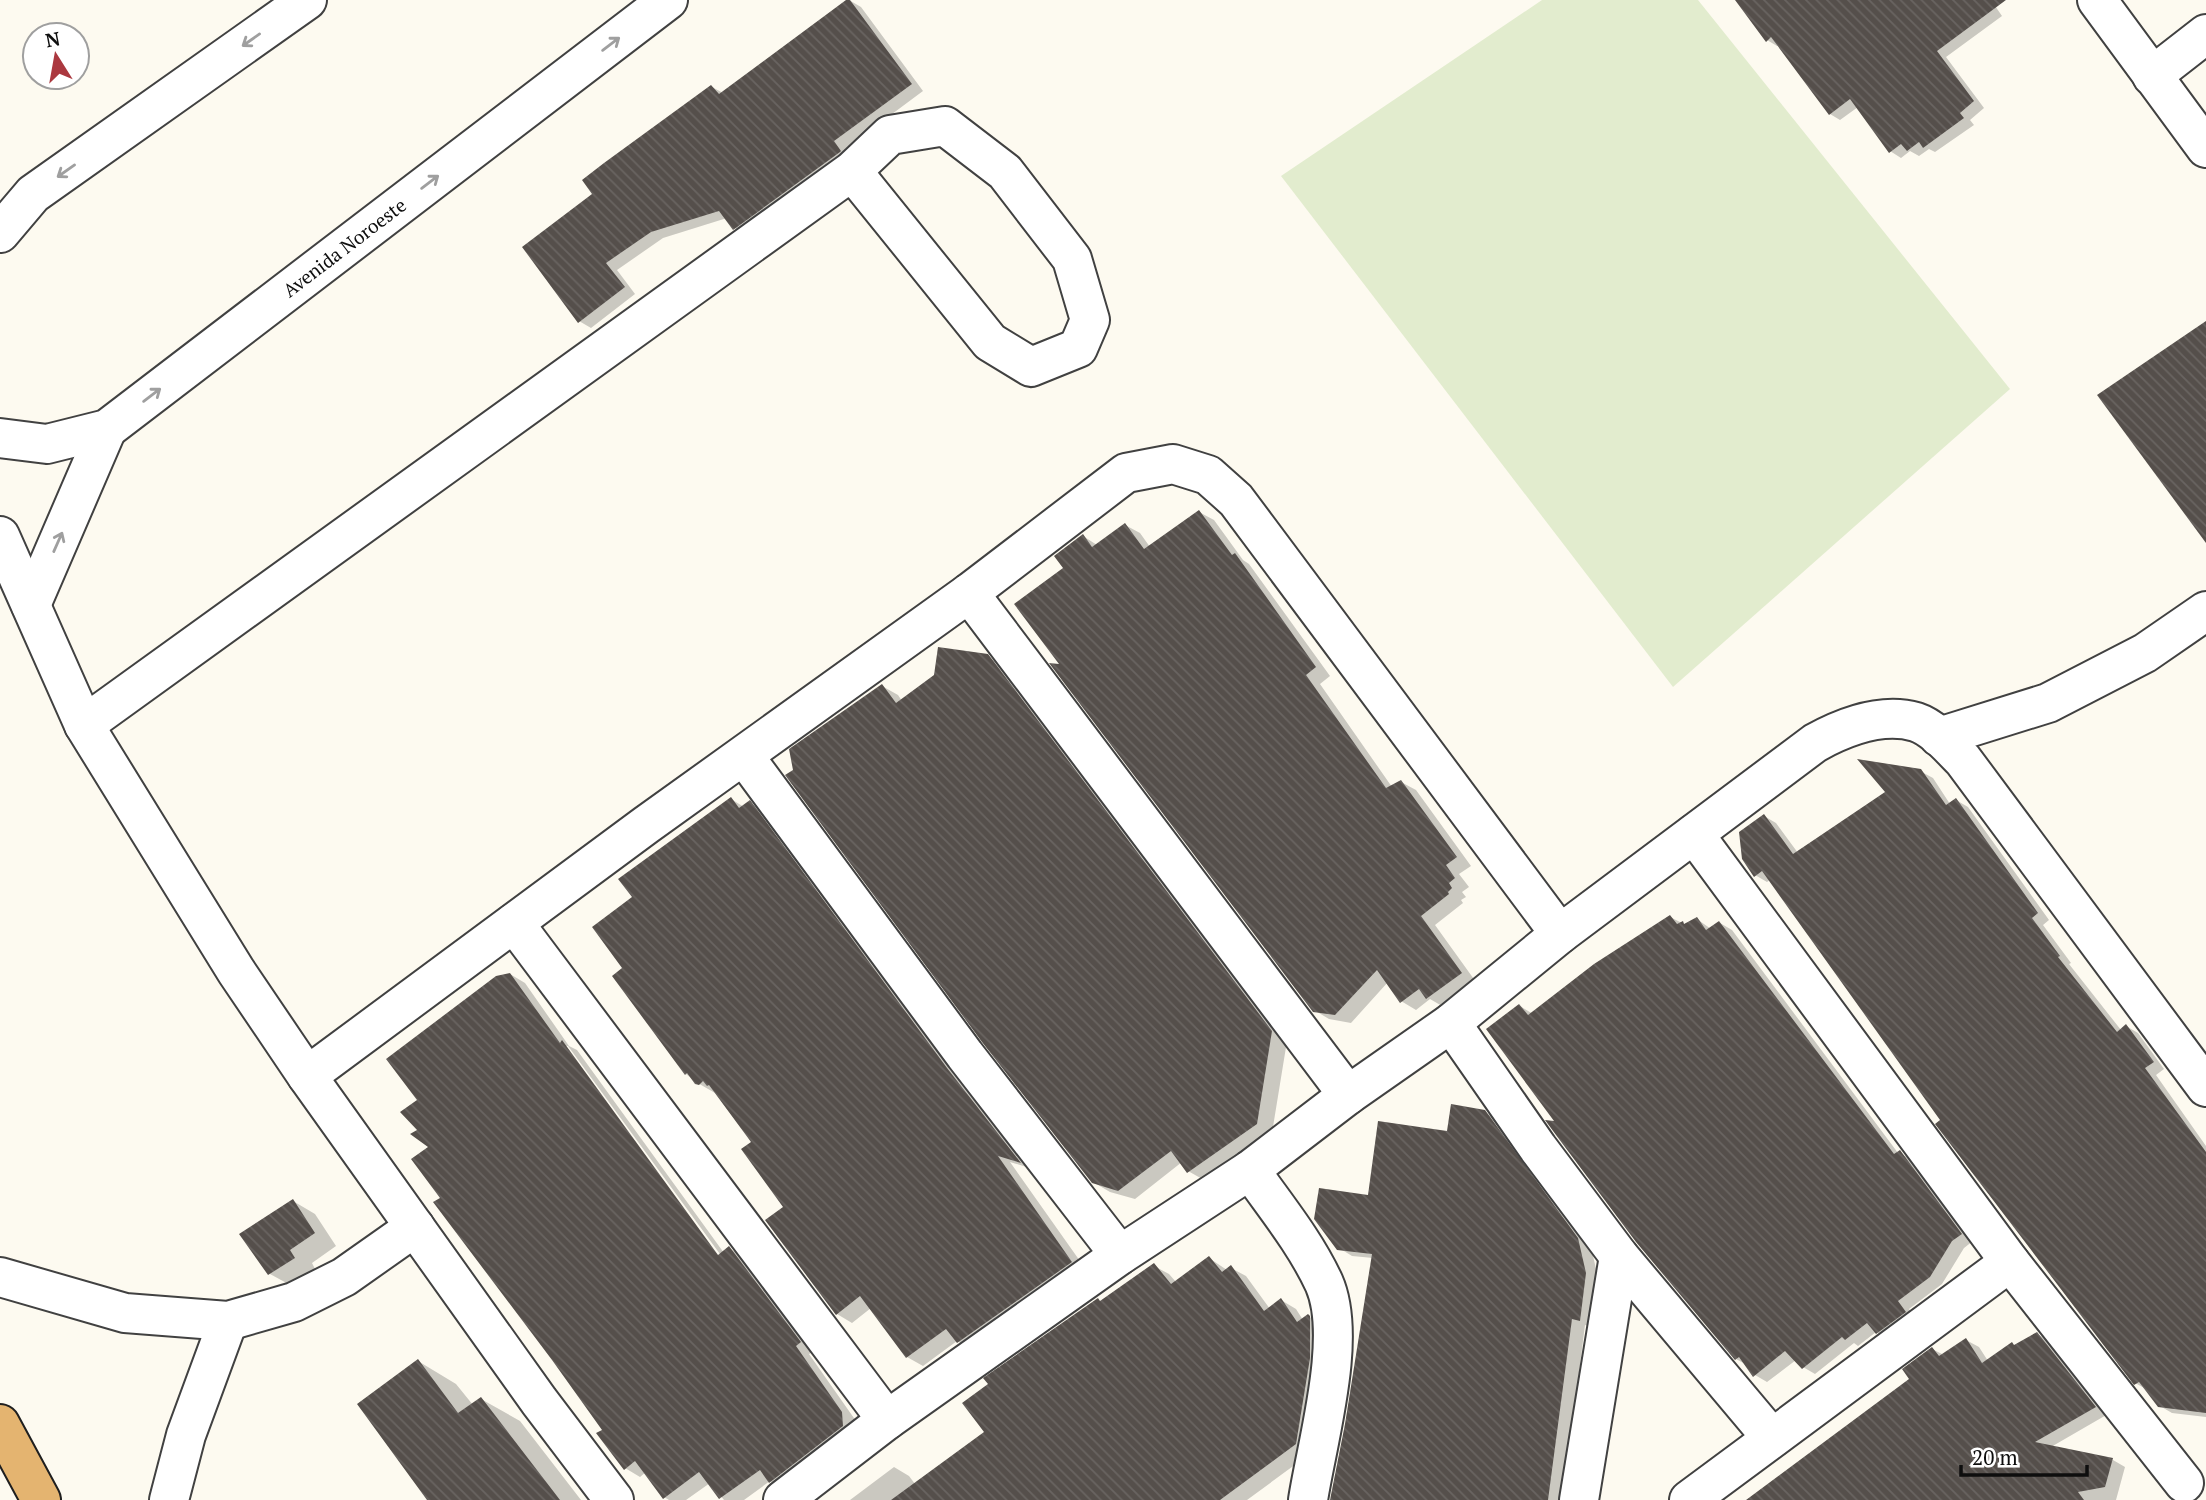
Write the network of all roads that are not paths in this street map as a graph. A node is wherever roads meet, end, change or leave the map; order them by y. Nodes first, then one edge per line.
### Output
1 (307, 0) edge
2 (668, 0) edge
3 (2097, 0) edge
4 (2206, 34) edge
5 (2151, 76) junction
6 (2206, 148) edge
7 (852, 171) junction
8 (0, 233) edge
9 (107, 429) junction
10 (0, 438) edge
11 (0, 536) edge
12 (968, 593) junction
13 (31, 604) junction
14 (2206, 611) edge
15 (84, 725) junction
16 (1939, 737) junction
17 (744, 756) junction
18 (1694, 834) junction
19 (514, 923) junction
20 (1560, 934) junction
21 (1451, 1023) junction
22 (307, 1076) junction
23 (2206, 1087) edge
24 (1348, 1095) junction
25 (1250, 1170) junction
26 (415, 1227) junction
27 (1120, 1255) junction
28 (1619, 1256) junction
29 (2010, 1262) junction
30 (0, 1277) edge
31 (228, 1321) junction
32 (887, 1420) junction
33 (0, 1424) edge
34 (1772, 1438) junction
35 (2184, 1484) edge
36 (1301, 1494) edge
37 (41, 1500) edge
38 (169, 1500) edge
39 (614, 1500) edge
40 (783, 1500) edge
41 (1579, 1500) edge
42 (1689, 1500) edge

1 -> 8 street
9 -> 2 street, Avenida Noroeste
3 - 5 street
4 - 5 street
5 - 6 street
7 - 7 street
7 - 15 street
9 - 10 street, Avenida Noroeste
13 -> 9 street
11 - 13 street
12 - 17 street
12 - 20 street
12 - 24 street
13 - 15 street
14 - 16 street
15 - 22 street
16 - 18 street
16 - 23 street
17 - 19 street
17 - 27 street
18 - 20 street
18 - 29 street
19 - 22 street
19 - 32 street
20 - 21 street
21 - 24 street
21 - 28 street
22 - 26 street
24 - 25 street
25 - 27 street
25 - 36 street
26 - 31 street
26 - 39 street
27 - 32 street
28 - 34 street
28 - 41 street
29 - 34 street
29 - 35 street
30 - 31 street
31 - 38 street
32 - 40 street
33 - 37 highway
34 - 42 street

